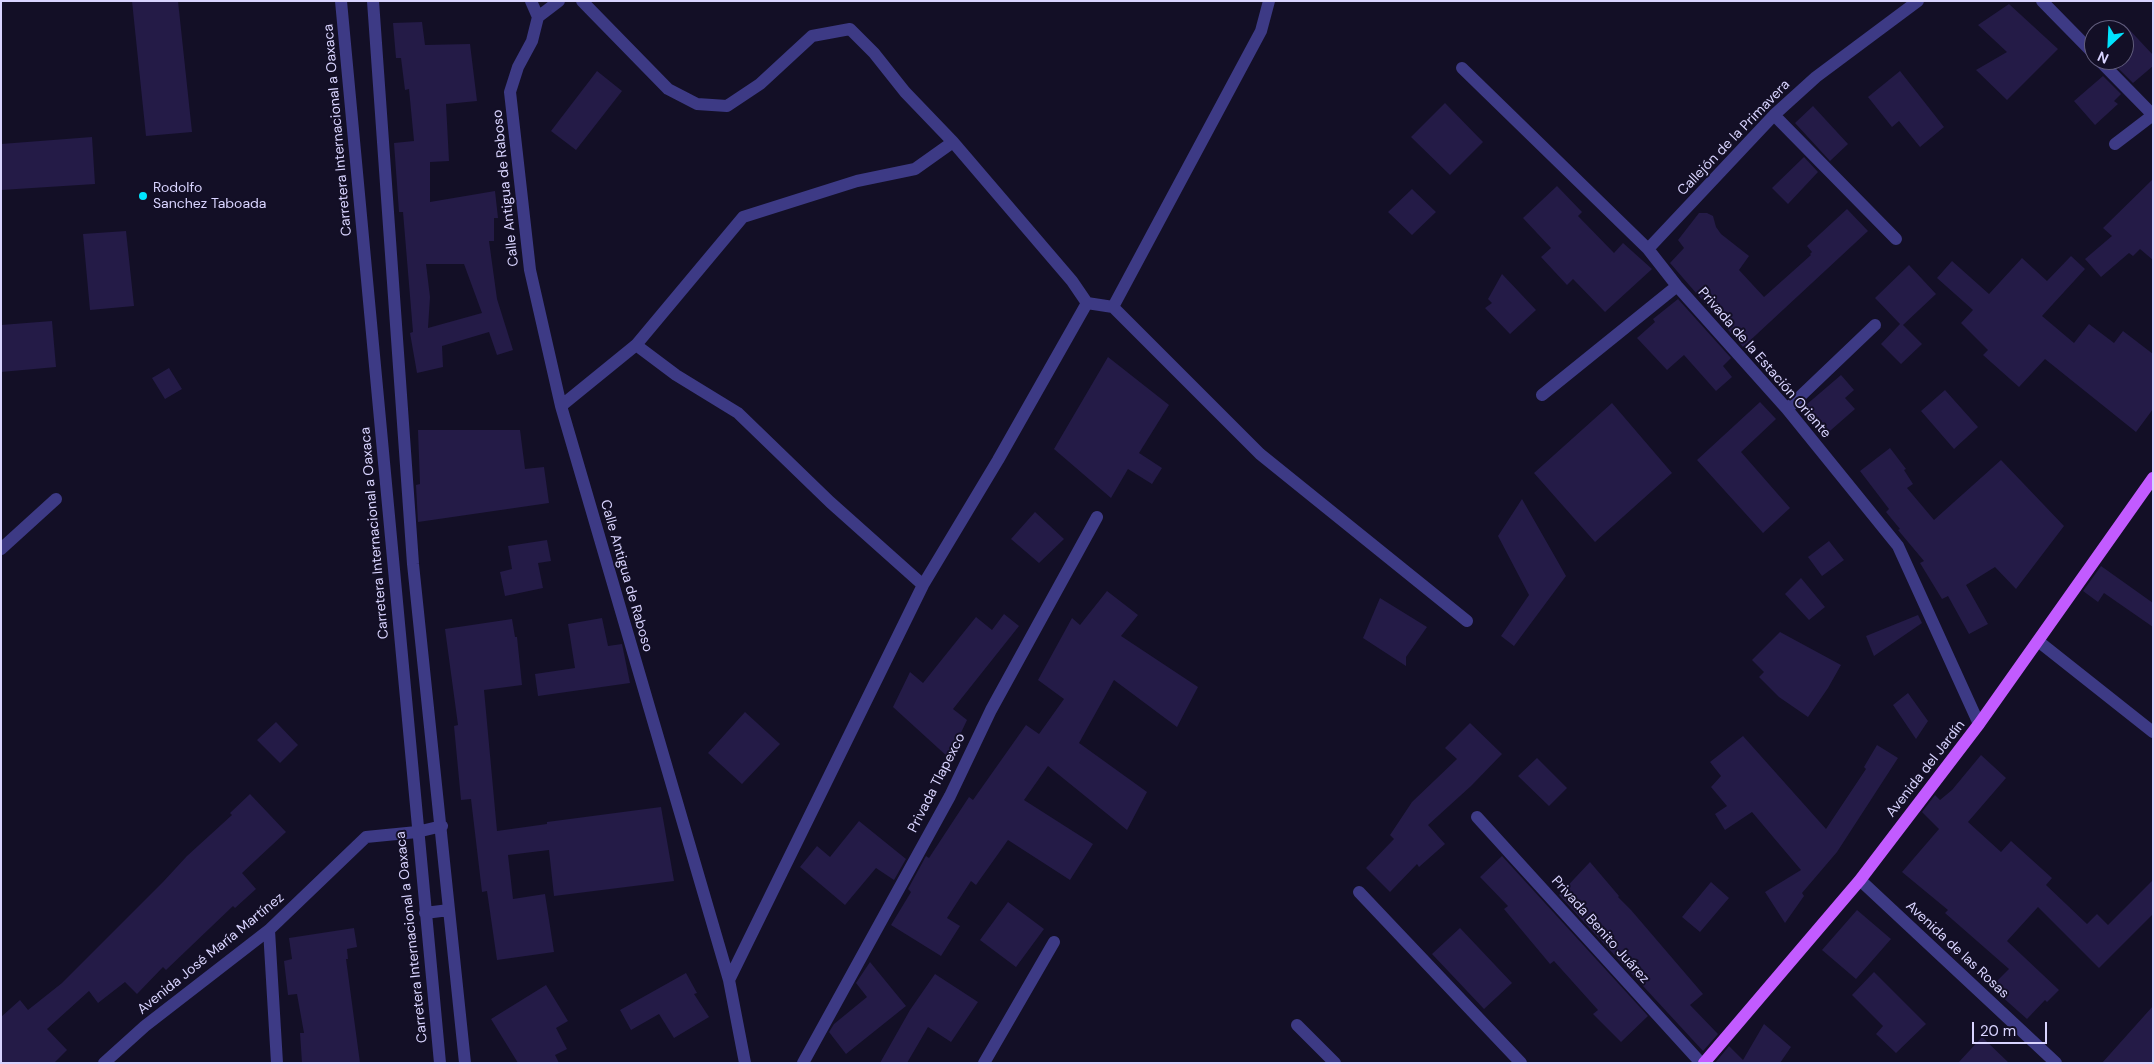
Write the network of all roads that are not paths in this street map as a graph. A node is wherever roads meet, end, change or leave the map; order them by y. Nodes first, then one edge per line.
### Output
1 (341, 1) edge
2 (373, 1) edge
3 (531, 1) edge
4 (559, 1) edge
5 (582, 1) edge
6 (1269, 1) edge
7 (1918, 1) edge
8 (2042, 1) edge
9 (538, 17) junction
10 (2084, 44) edge
11 (1462, 68) dead end
12 (2110, 70) edge
13 (1774, 115) junction
14 (2153, 115) edge
15 (953, 142) junction
16 (2115, 144) dead end
17 (1896, 240) dead end
18 (1648, 249) junction
19 (1676, 286) junction
20 (1087, 303) junction
21 (1113, 307) junction
22 (1875, 325) dead end
23 (636, 345) junction
24 (1542, 395) dead end
25 (561, 406) junction
26 (1787, 409) junction
27 (2153, 478) edge
28 (56, 499) dead end
29 (1097, 517) dead end
30 (1, 549) edge
31 (923, 585) junction
32 (1467, 621) dead end
33 (2038, 641) junction
34 (1979, 724) junction
35 (2153, 732) edge
36 (1477, 818) dead end
37 (442, 826) junction
38 (417, 832) junction
39 (1860, 880) junction
40 (1359, 892) dead end
41 (450, 910) junction
42 (425, 913) junction
43 (269, 930) junction
44 (1054, 942) dead end
45 (729, 980) junction
46 (1297, 1025) dead end
47 (104, 1063) edge
48 (277, 1063) edge
49 (440, 1063) edge
50 (465, 1063) edge
51 (745, 1063) edge
52 (803, 1063) edge
53 (984, 1063) edge
54 (1335, 1063) edge
55 (1521, 1063) edge
56 (1703, 1063) edge
57 (2056, 1063) edge

1 - 38 street, Carretera Internacional a Oaxaca
2 - 37 street
3 - 9 street
4 - 9 street
5 - 15 street
6 - 21 street
7 - 13 street, Callejón de la Primavera
8 - 10 street
9 - 25 street, Calle Antigua de Raboso
11 - 18 street, Privada de la Estación Oriente
12 - 14 street
13 - 17 street
13 - 18 street, Callejón de la Primavera
14 - 16 street
15 - 20 street
15 - 23 street
18 - 19 street, Privada de la Estación Oriente
19 - 24 street
19 - 26 street, Privada de la Estación Oriente
20 - 21 street
20 - 31 street
21 - 32 street
22 - 26 street
23 - 25 street
23 - 31 street
25 - 45 street, Calle Antigua de Raboso
26 - 34 street, Privada de la Estación Oriente
27 - 33 main road, Avenida del Jardín
28 - 30 street
29 - 52 street, Privada Tlapexco
31 - 45 street
33 - 34 main road, Avenida del Jardín
33 - 35 street
34 - 39 main road, Avenida del Jardín
36 - 56 street, Privada Benito Juárez
37 - 38 street, Avenida José María Martínez
37 - 41 street
38 - 42 street, Carretera Internacional a Oaxaca
38 - 43 street, Avenida José María Martínez
39 - 56 main road, Avenida del Jardín
39 - 57 street, Avenida de las Rosas
40 - 55 street
41 - 42 street
41 - 50 street
42 - 49 street, Carretera Internacional a Oaxaca
43 - 47 street, Avenida José María Martínez
43 - 48 street
44 - 53 street
45 - 51 street, Calle Antigua de Raboso
46 - 54 street

